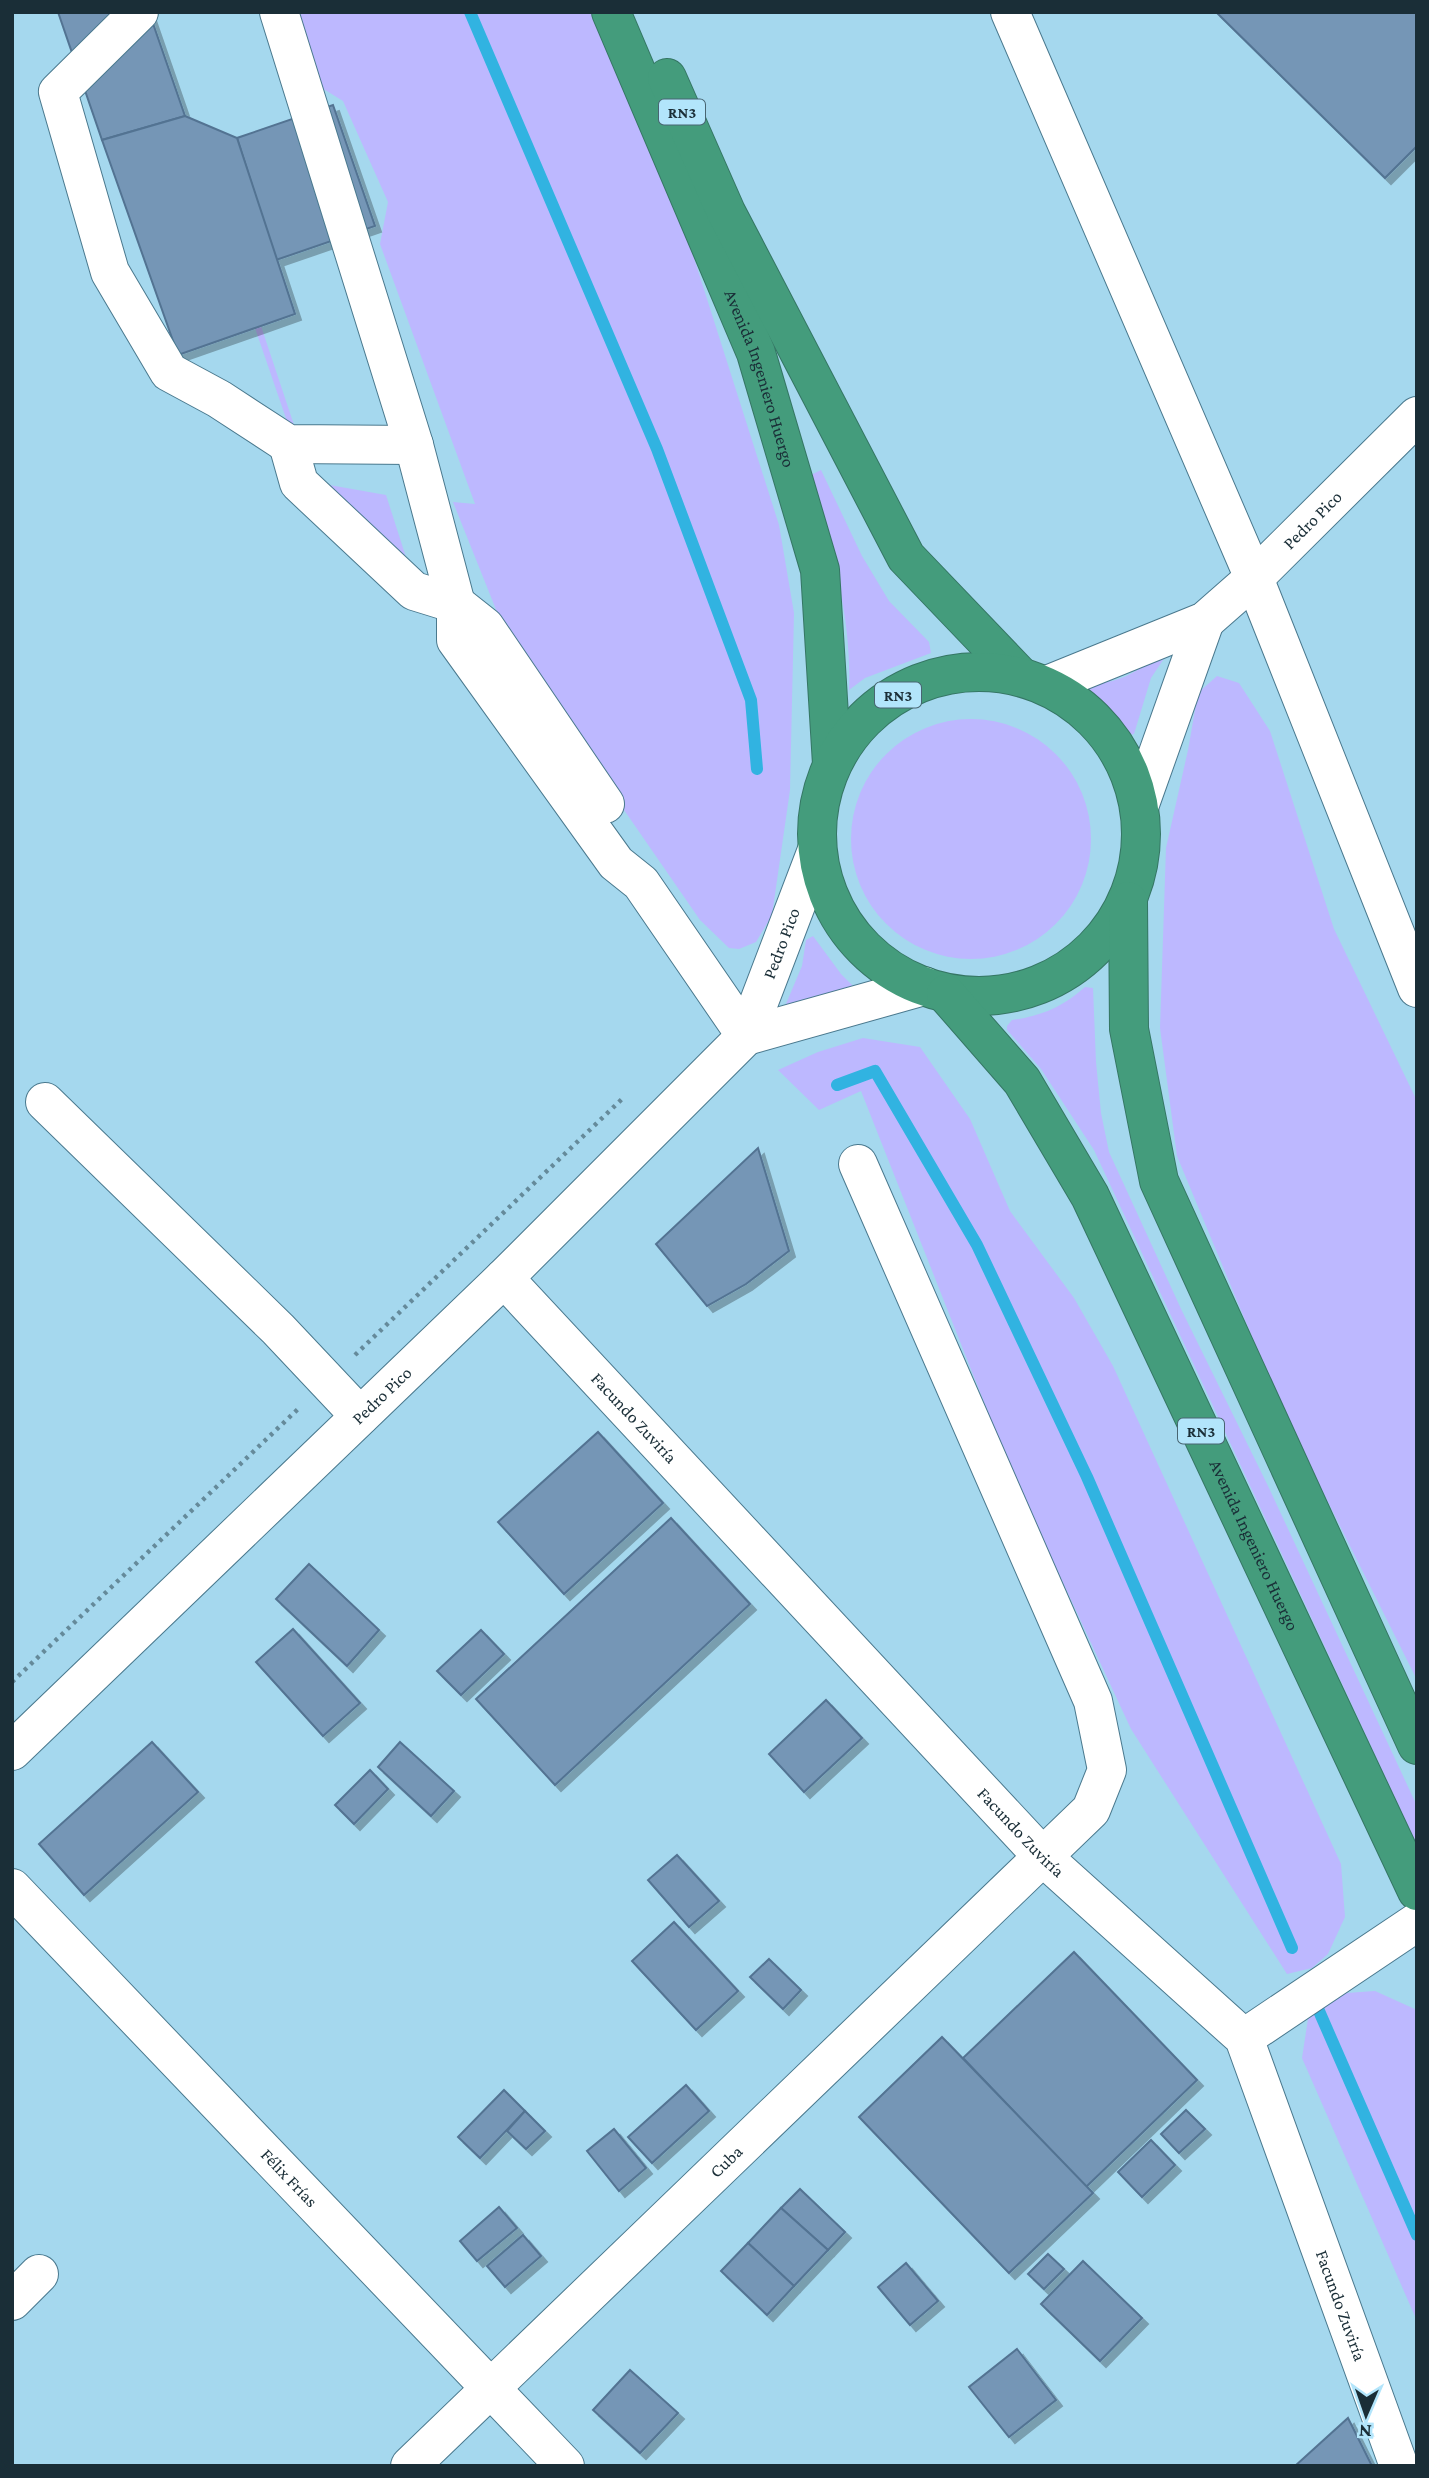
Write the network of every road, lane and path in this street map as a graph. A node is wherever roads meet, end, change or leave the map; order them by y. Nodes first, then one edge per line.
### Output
1 (139, 12) edge
2 (278, 12) edge
3 (611, 12) edge
4 (638, 12) edge
5 (1010, 12) edge
6 (1417, 416) edge
7 (288, 444) junction
8 (414, 445) junction
9 (1254, 578) junction
10 (456, 604) junction
11 (1205, 621) junction
12 (1033, 680) junction
13 (832, 764) junction
14 (1140, 804) junction
15 (817, 850) junction
16 (1128, 901) junction
17 (1417, 988) edge
18 (935, 990) junction
19 (746, 1037) junction
20 (45, 1102) dead end
21 (858, 1164) dead end
22 (504, 1278) junction
23 (360, 1416) junction
24 (1417, 1745) edge
25 (12, 1751) edge
26 (1043, 1857) junction
27 (12, 1888) edge
28 (1417, 1891) edge
29 (1417, 1922) edge
30 (1244, 2038) junction
31 (39, 2274) dead end
32 (12, 2301) edge
33 (491, 2389) junction
34 (410, 2466) edge
35 (565, 2466) edge
36 (1399, 2466) edge

1 - 7 street
2 - 8 street
3 - 13 highway, Avenida Ingeniero Huergo / RN3
4 - 12 highway, Avenida Ingeniero Huergo / RN3
5 - 9 street
6 - 9 street, Pedro Pico
7 - 8 street
7 - 10 street
8 - 10 street
9 - 11 street, Pedro Pico
9 - 17 street
10 - 19 street
11 - 12 street, Pedro Pico
11 - 14 street, Pedro Pico
12 - 13 highway, Avenida Ingeniero Huergo / RN3
12 - 14 highway, Avenida Ingeniero Huergo / RN3
13 - 15 highway, Avenida Ingeniero Huergo / RN3
14 - 16 highway, Avenida Ingeniero Huergo / RN3
15 - 18 highway, Avenida Ingeniero Huergo / RN3
15 - 19 street, Pedro Pico
16 - 18 highway, Avenida Ingeniero Huergo / RN3
16 - 24 highway, Avenida Ingeniero Huergo / RN3
18 - 19 street, Pedro Pico
18 - 28 highway, Avenida Ingeniero Huergo / RN3
19 - 22 street, Pedro Pico
20 - 23 street
21 - 26 street, Cuba
22 - 23 street, Pedro Pico
22 - 26 street, Facundo Zuviría
23 - 25 street, Pedro Pico
26 - 30 street, Facundo Zuviría
26 - 33 street, Cuba
27 - 33 street, Félix Frías
29 - 30 street
30 - 36 street, Facundo Zuviría
31 - 32 street
33 - 34 street, Cuba
33 - 35 street, Félix Frías

